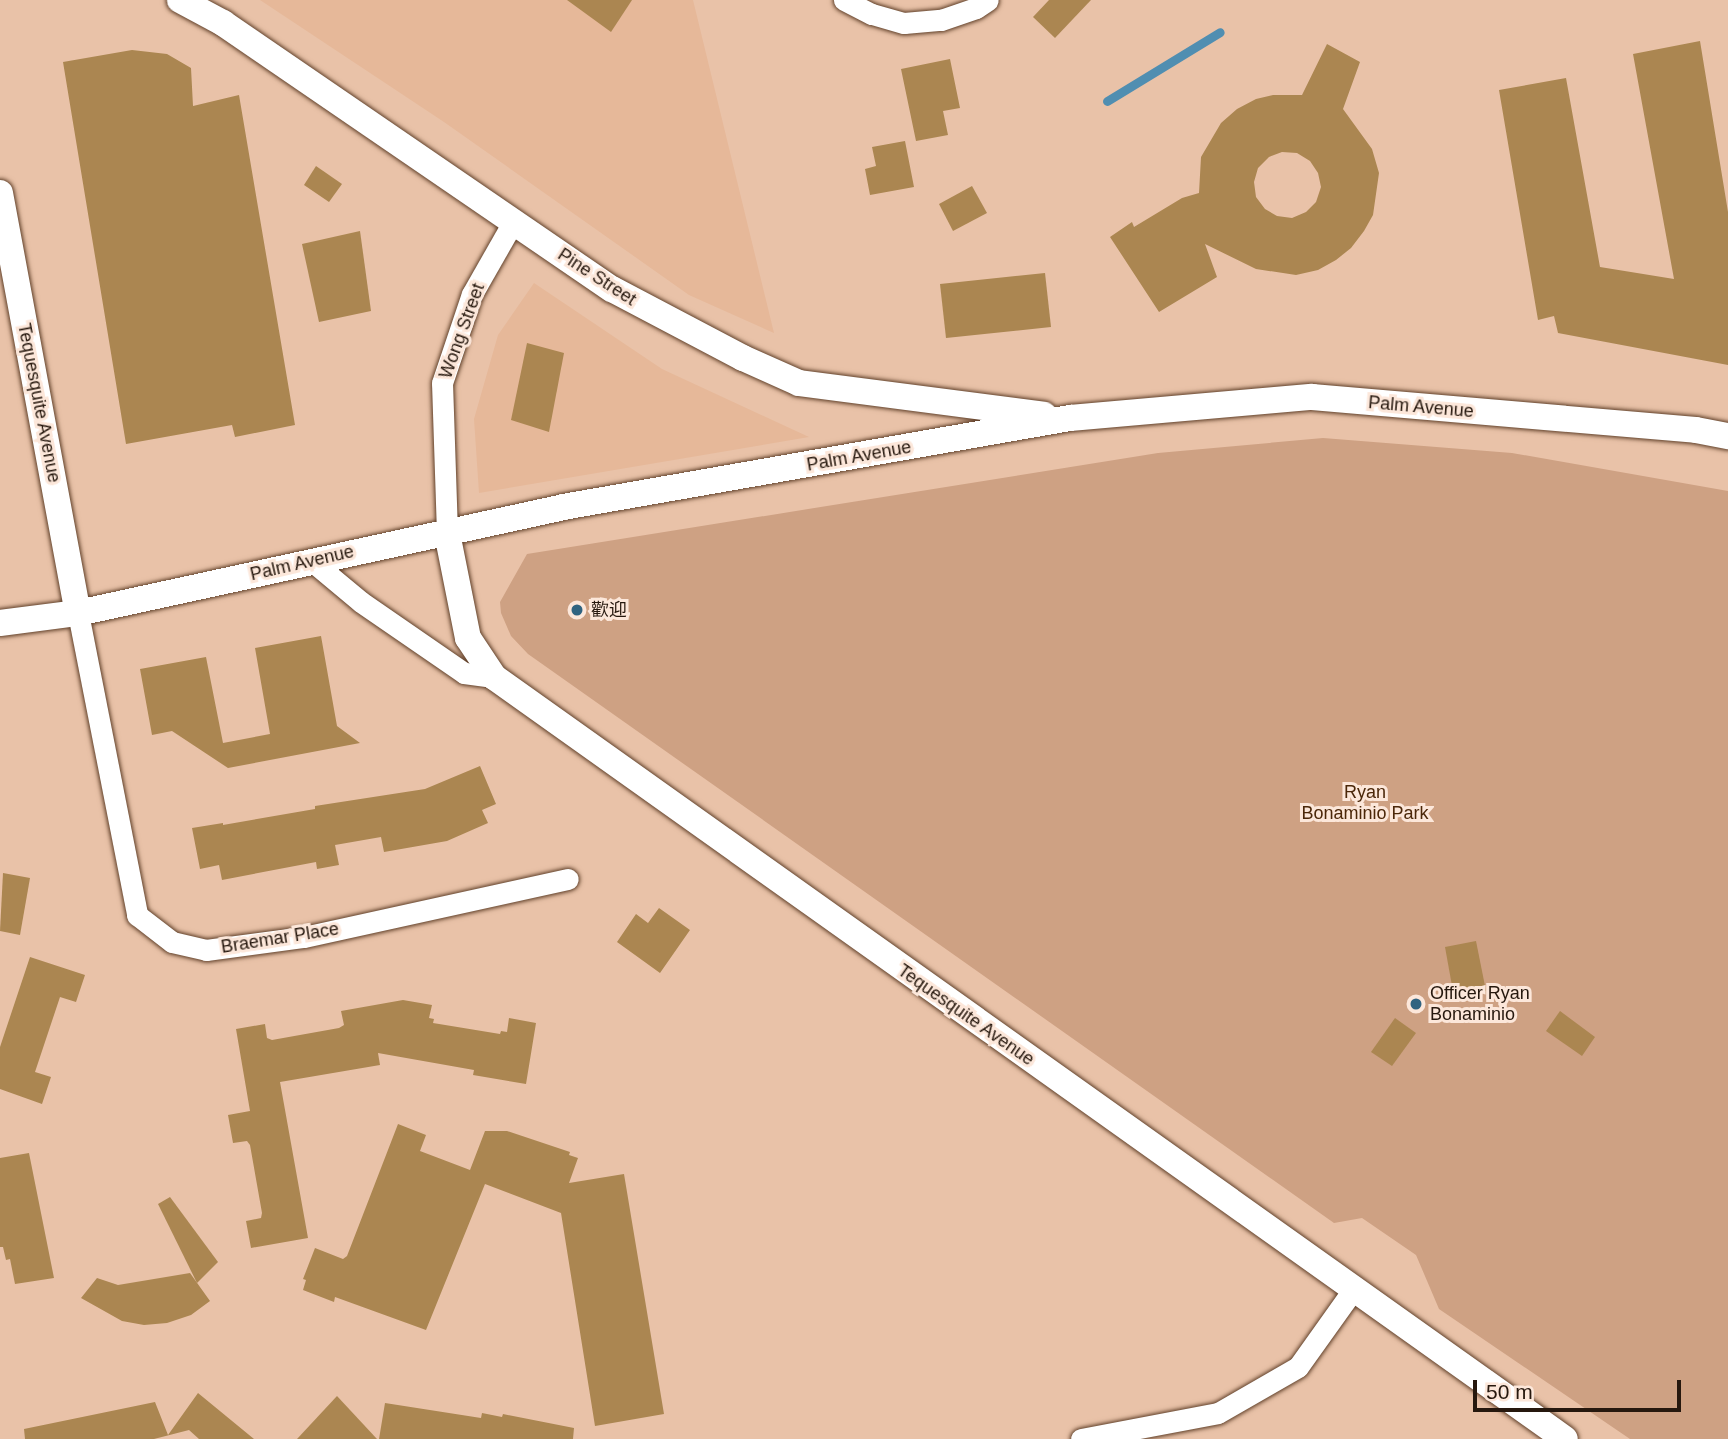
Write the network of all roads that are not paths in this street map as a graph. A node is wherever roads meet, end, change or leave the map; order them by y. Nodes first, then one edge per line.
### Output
1 (180, 0) edge
2 (844, 0) edge
3 (988, 0) edge
4 (0, 193) edge
5 (513, 222) junction
6 (1070, 418) junction
7 (1728, 436) edge
8 (447, 533) junction
9 (313, 562) junction
10 (78, 612) junction
11 (0, 623) edge
12 (494, 677) junction
13 (568, 879) dead end
14 (1353, 1290) junction
15 (1081, 1439) edge
16 (1565, 1439) edge

1 - 5 street, Pine Street
2 - 3 street
4 - 10 street, Tequesquite Avenue
5 - 6 street, Pine Street
5 - 8 street, Wong Street
6 - 7 street, Palm Avenue
6 - 8 street, Palm Avenue
8 - 9 street, Palm Avenue
8 - 12 street, Tequesquite Avenue
9 - 10 street, Palm Avenue
9 - 12 street
10 - 11 street, Palm Avenue
10 - 13 street, Braemar Place
12 - 14 street, Tequesquite Avenue
14 - 15 street
14 - 16 street, Tequesquite Avenue

